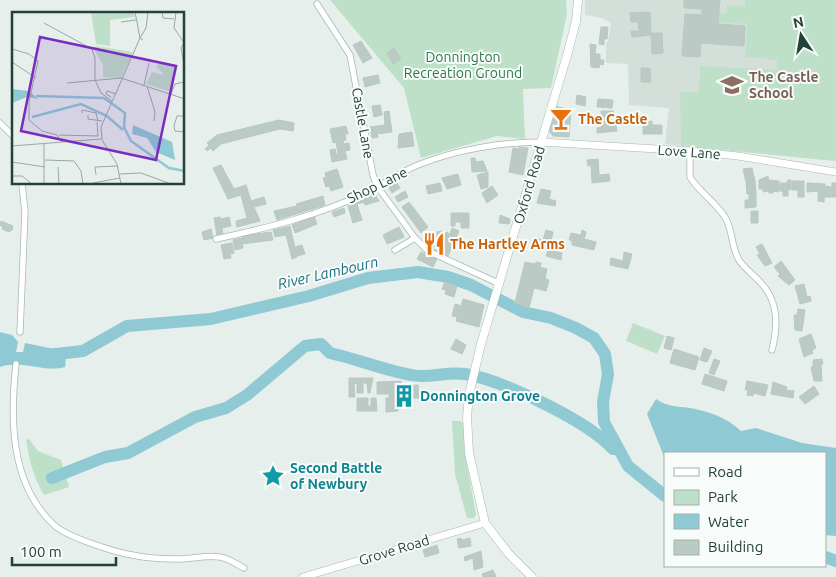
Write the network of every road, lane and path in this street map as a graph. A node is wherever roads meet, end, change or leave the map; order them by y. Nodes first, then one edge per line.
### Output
1 (578, 0) edge
2 (317, 4) dead end
3 (0, 123) edge
4 (12, 135) edge
5 (541, 142) junction
6 (690, 151) junction
7 (836, 172) edge
8 (22, 185) edge
9 (377, 186) junction
10 (415, 238) junction
11 (216, 239) dead end
12 (395, 250) dead end
13 (500, 284) junction
14 (20, 332) dead end
15 (772, 350) dead end
16 (16, 364) dead end
17 (485, 523) junction
18 (244, 568) dead end
19 (303, 577) edge
20 (532, 577) edge

1 - 5 main road, Oxford Road
2 - 9 street, Castle Lane
3 - 4 street
5 - 6 street, Love Lane
5 - 9 street, Shop Lane
5 - 13 main road, Oxford Road
6 - 7 street, Love Lane
6 - 15 street
8 - 14 street
9 - 10 street, Castle Lane
9 - 11 street, Shop Lane
10 - 12 street
10 - 13 street, Castle Lane
13 - 17 main road, Oxford Road
16 - 18 street
17 - 19 street, Grove Road
17 - 20 main road

